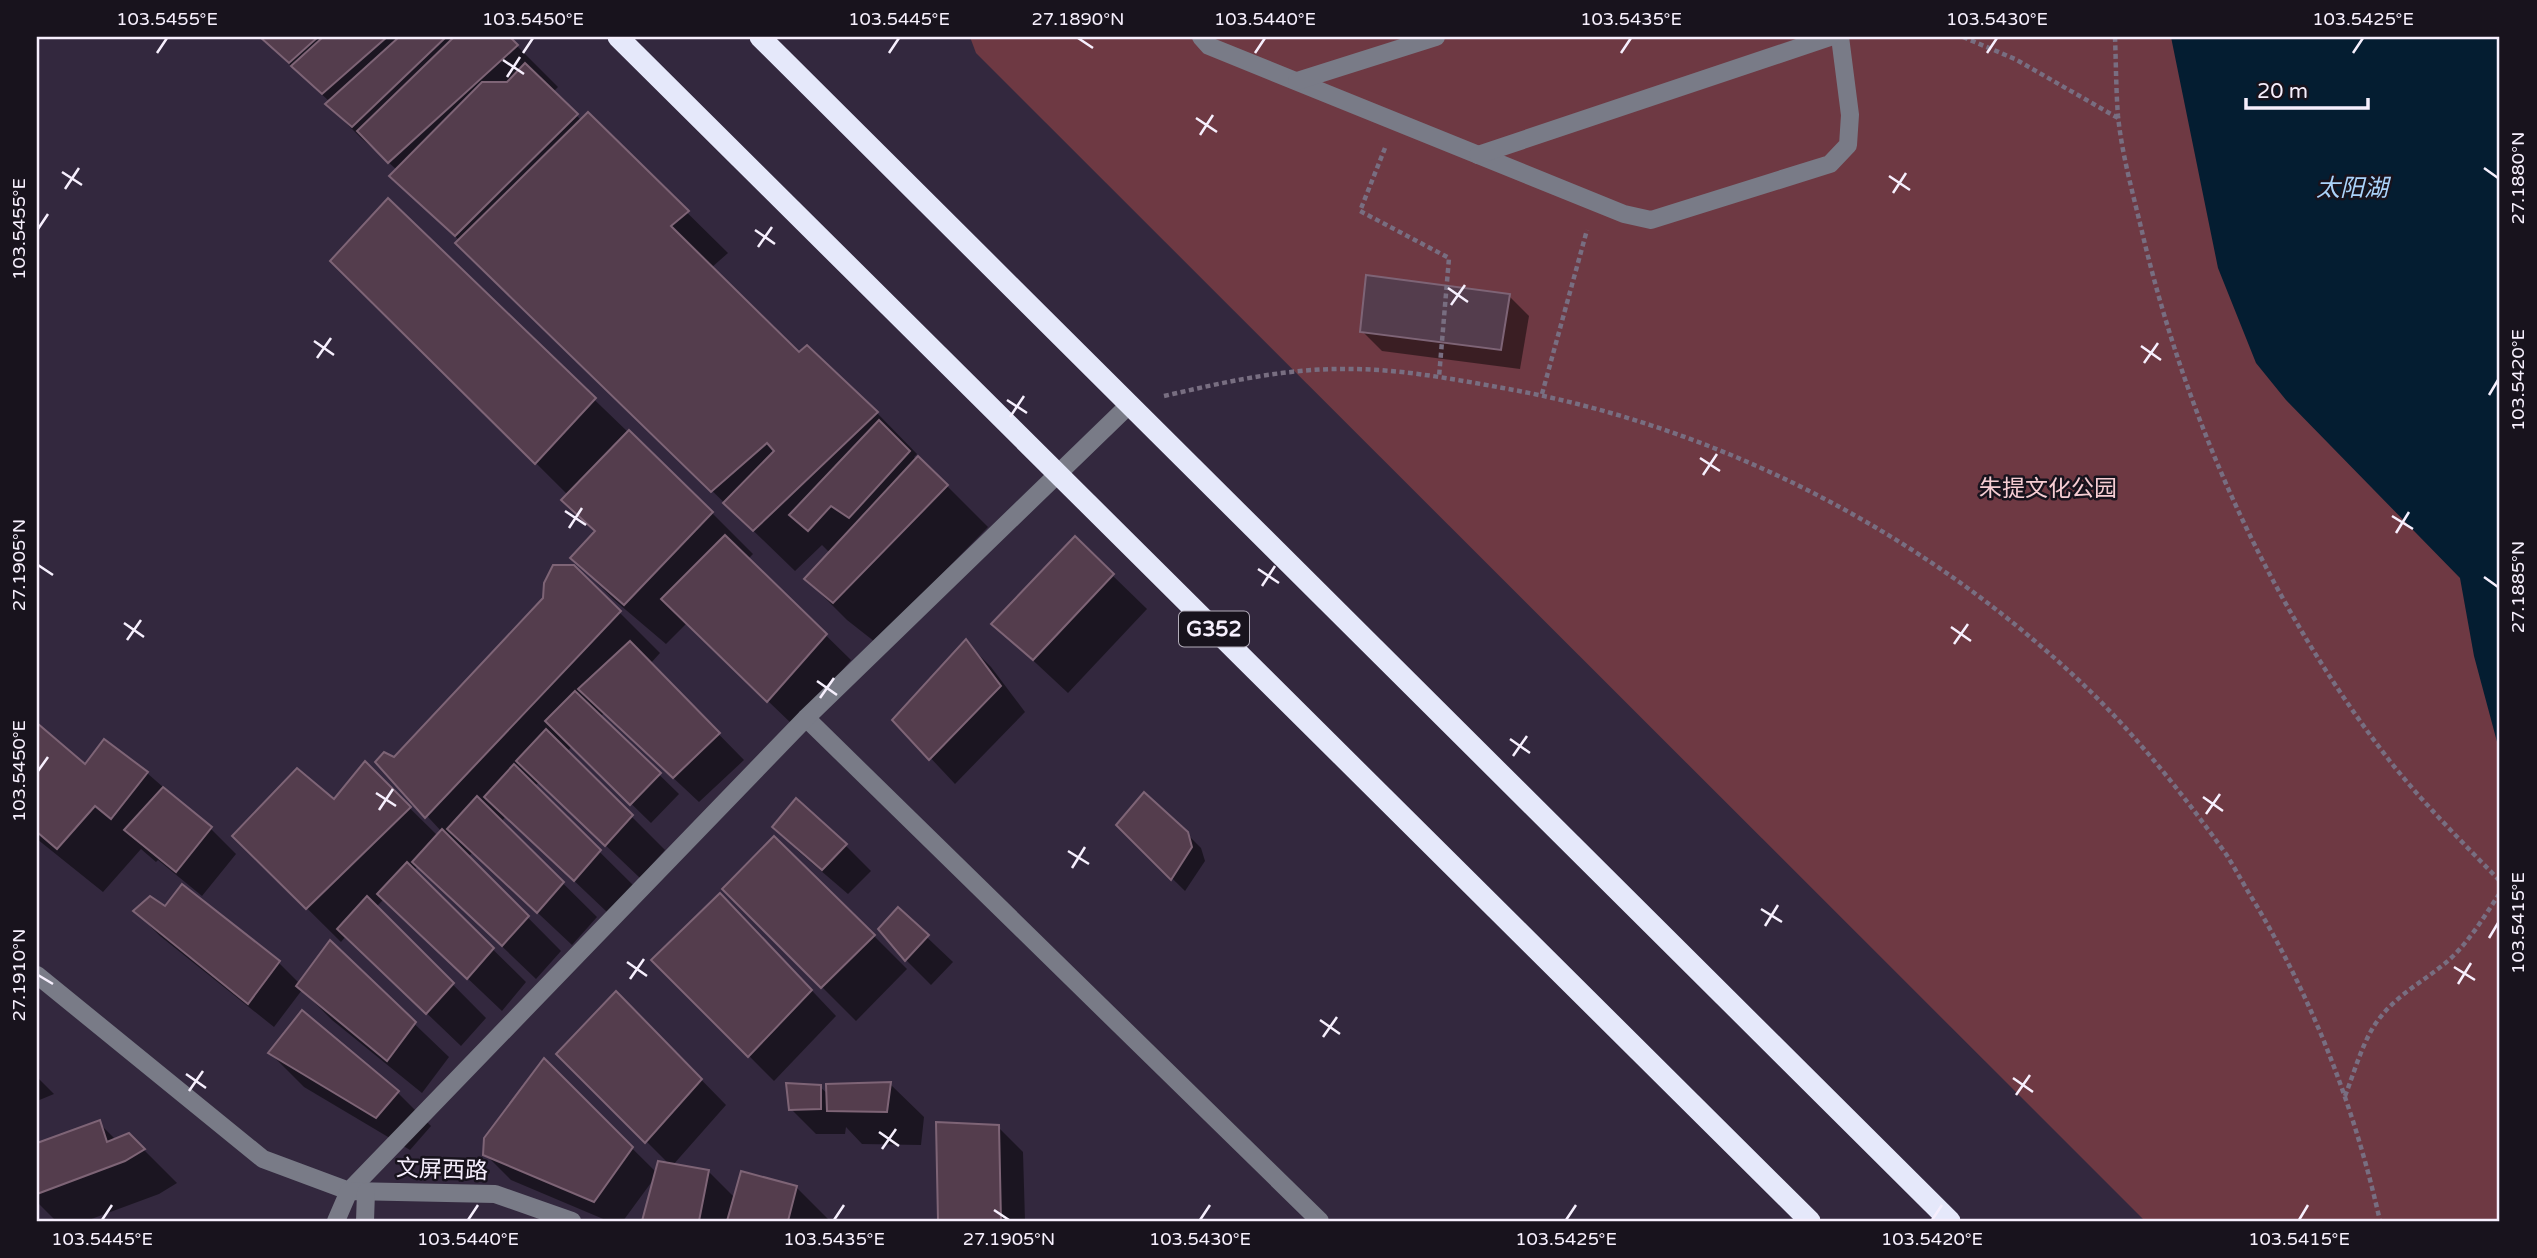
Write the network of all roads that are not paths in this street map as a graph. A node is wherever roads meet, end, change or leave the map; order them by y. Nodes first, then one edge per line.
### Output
1 (618, 37) edge
2 (760, 37) edge
3 (1201, 37) edge
4 (1436, 37) edge
5 (1830, 37) edge
6 (1840, 37) edge
7 (1297, 81) junction
8 (1478, 155) junction
9 (1129, 405) junction
10 (1058, 473) junction
11 (806, 718) junction
12 (37, 975) edge
13 (358, 1191) junction
14 (336, 1221) edge
15 (365, 1221) edge
16 (572, 1221) edge
17 (1320, 1221) edge
18 (1810, 1221) edge
19 (1950, 1221) edge

1 - 10 highway, G352
2 - 9 highway
3 - 7 street
4 - 7 street
5 - 8 street
6 - 8 street
7 - 8 street
9 - 10 street
9 - 19 highway
10 - 11 street
10 - 18 highway, G352
11 - 13 street
11 - 17 street
12 - 13 street, 文屏西路
13 - 14 street
13 - 15 street
13 - 16 street, 文屏西路

